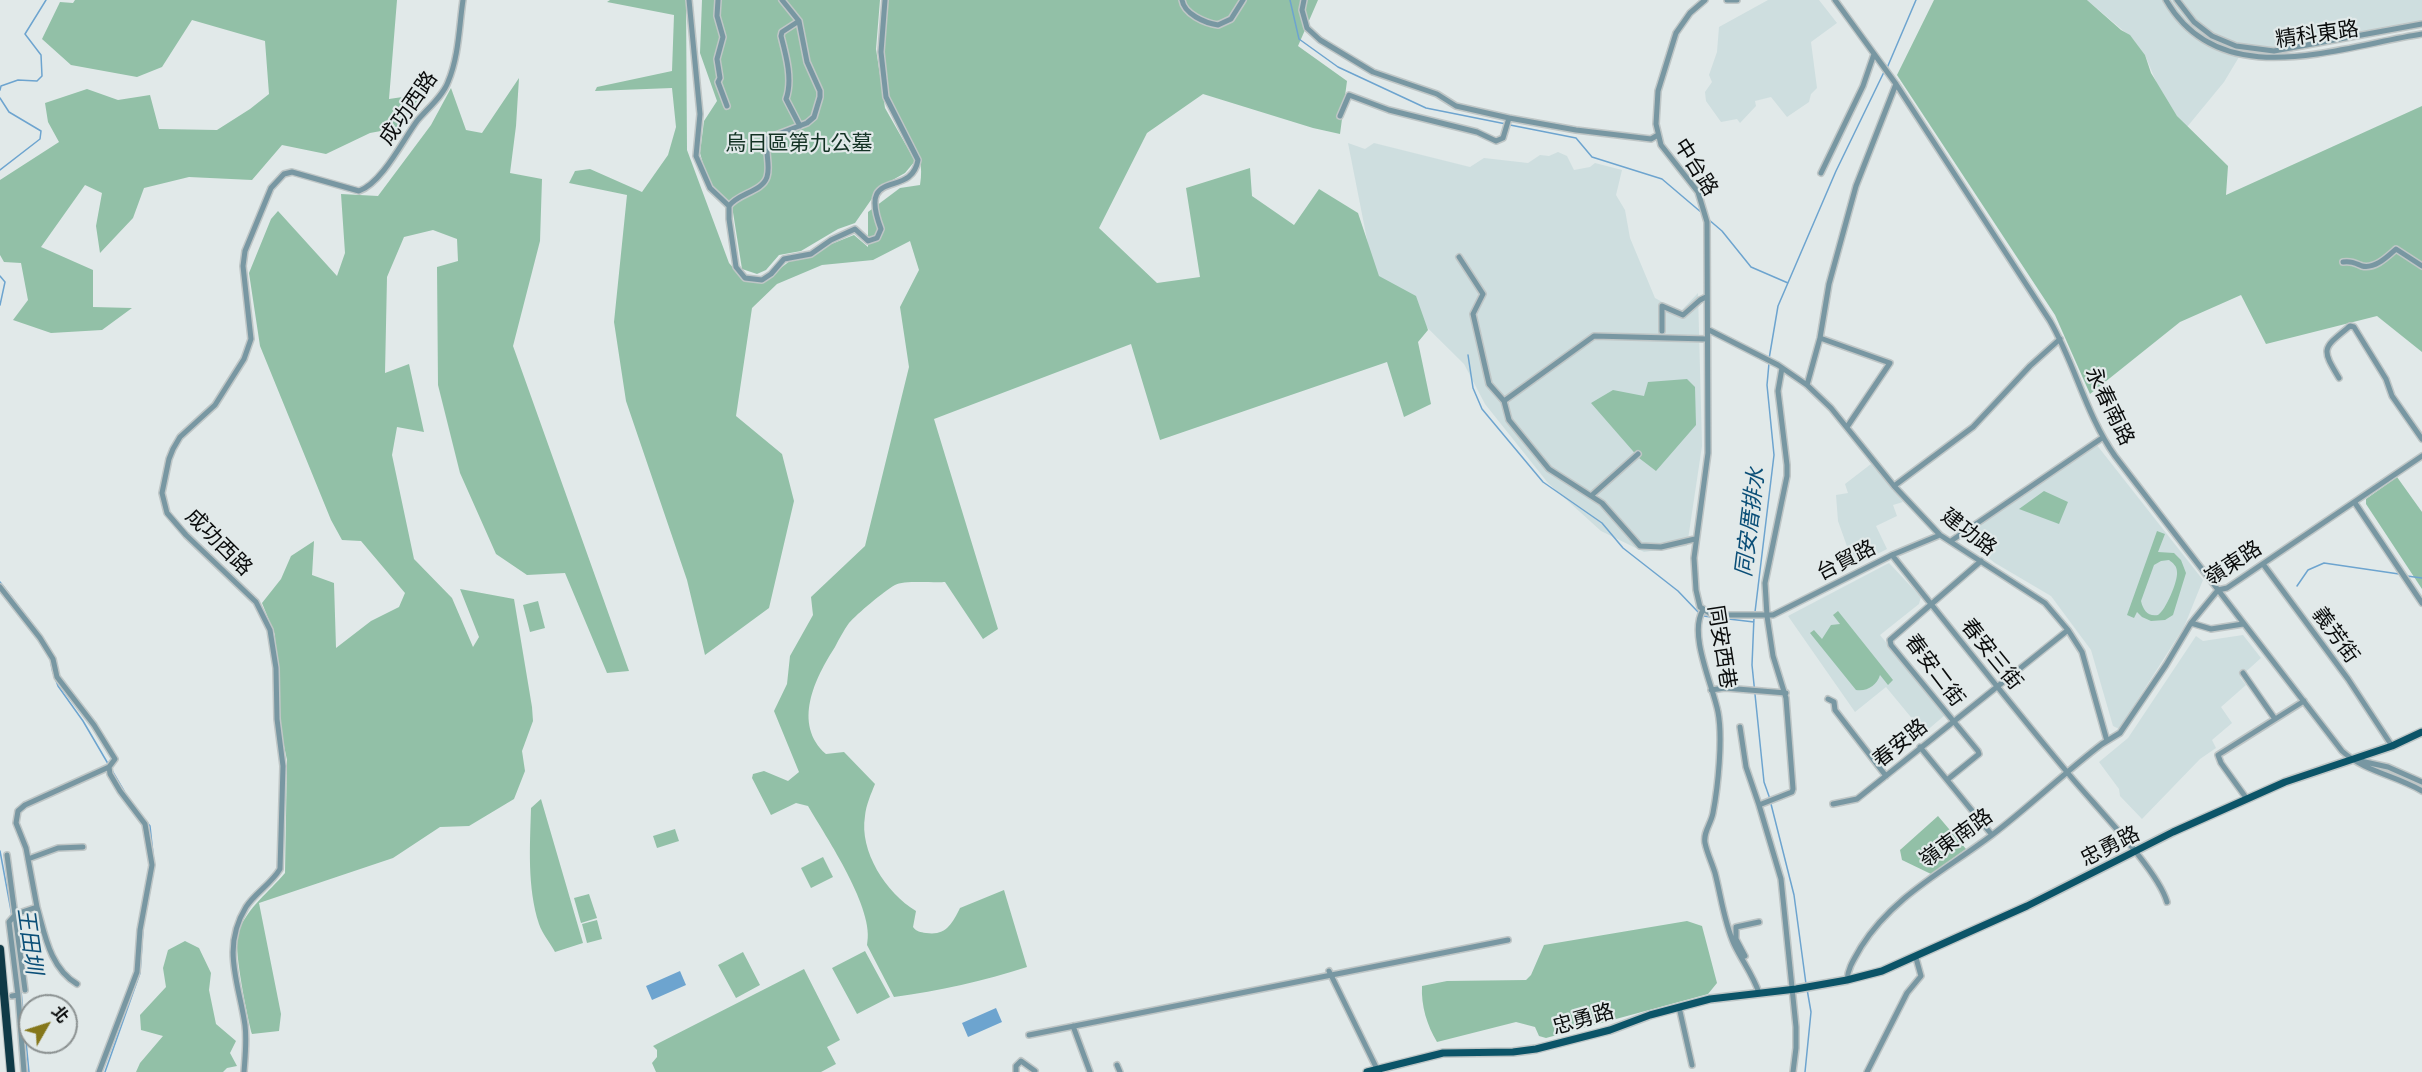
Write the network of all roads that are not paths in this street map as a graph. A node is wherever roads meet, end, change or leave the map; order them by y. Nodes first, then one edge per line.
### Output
1 (463, 0) edge
2 (689, 0) edge
3 (718, 0) edge
4 (782, 0) edge
5 (885, 0) edge
6 (1182, 0) edge
7 (1243, 0) edge
8 (1304, 0) edge
9 (1705, 0) edge
10 (1727, 0) edge
11 (1737, 0) edge
12 (1835, 0) edge
13 (2166, 0) edge
14 (2177, 0) edge
15 (799, 21) junction
16 (2422, 24) edge
17 (2422, 34) edge
18 (1875, 56) junction
19 (1896, 84) junction
20 (727, 106) dead end
21 (1340, 116) dead end
22 (1509, 118) junction
23 (800, 126) junction
24 (1658, 135) junction
25 (1821, 173) dead end
26 (729, 206) junction
27 (1459, 257) dead end
28 (2343, 262) dead end
29 (2422, 266) edge
30 (1706, 297) junction
31 (1709, 330) junction
32 (1662, 331) dead end
33 (1820, 338) junction
34 (1707, 339) junction
35 (2060, 339) junction
36 (1780, 366) junction
37 (2339, 378) dead end
38 (1808, 385) junction
39 (1504, 401) junction
40 (1847, 427) junction
41 (2102, 438) junction
42 (2422, 439) edge
43 (1638, 454) dead end
44 (2422, 456) edge
45 (1894, 486) junction
46 (1592, 495) junction
47 (2355, 503) junction
48 (1940, 536) junction
49 (1695, 539) junction
50 (1951, 541) junction
51 (1892, 555) junction
52 (1981, 561) junction
53 (2263, 564) junction
54 (0, 588) edge
55 (2218, 590) junction
56 (2422, 603) edge
57 (1931, 604) junction
58 (1703, 610) junction
59 (1767, 616) junction
60 (2191, 623) junction
61 (2242, 624) junction
62 (2068, 630) junction
63 (2243, 673) dead end
64 (1997, 686) junction
65 (1711, 690) junction
66 (1786, 692) junction
67 (1828, 699) dead end
68 (2304, 701) junction
69 (2275, 719) junction
70 (1954, 721) junction
71 (1740, 727) dead end
72 (2422, 732) edge
73 (2107, 741) junction
74 (2392, 746) junction
75 (1920, 747) junction
76 (2351, 760) junction
77 (110, 765) junction
78 (2067, 773) junction
79 (1886, 776) junction
80 (1947, 780) junction
81 (2422, 782) edge
82 (2422, 791) edge
83 (2247, 799) junction
84 (1760, 804) junction
85 (1833, 804) dead end
86 (1992, 835) junction
87 (83, 847) dead end
88 (2134, 852) junction
89 (7, 855) dead end
90 (28, 859) junction
91 (2166, 902) dead end
92 (38, 907) junction
93 (16, 914) junction
94 (1759, 922) dead end
95 (1508, 940) dead end
96 (0, 949) edge
97 (1916, 957) junction
98 (1743, 960) junction
99 (1330, 973) junction
100 (1847, 980) junction
101 (77, 984) dead end
102 (1794, 989) junction
103 (25, 990) dead end
104 (1759, 993) junction
105 (1679, 1007) junction
106 (1073, 1026) junction
107 (1029, 1035) dead end
108 (1117, 1065) dead end
109 (1692, 1065) dead end
110 (1377, 1069) junction
111 (1035, 1071) edge
112 (11, 1072) edge
113 (24, 1072) edge
114 (99, 1072) edge
115 (244, 1072) edge
116 (1017, 1072) edge
117 (1090, 1072) edge
118 (1119, 1072) edge
119 (1367, 1072) edge
120 (1793, 1072) edge
121 (1867, 1072) edge

1 - 115 street, 成功西路
2 - 26 street
3 - 20 street
4 - 15 street
5 - 26 street
6 - 7 street
8 - 22 street
9 - 24 street, 中台路
10 - 11 street
12 - 18 street
13 - 17 street, 精科東路
14 - 16 street, 精科東路
15 - 23 street
15 - 23 street
18 - 19 street, 永春南路
18 - 25 street
19 - 33 street
19 - 35 street, 永春南路
21 - 22 street
22 - 24 street
23 - 26 street
24 - 30 street, 中台路
27 - 39 street
28 - 29 street
30 - 31 street, 中台路
30 - 32 street
31 - 34 street, 同安西巷
31 - 36 street, 建功路
33 - 38 street
33 - 40 street
34 - 39 street
34 - 49 street, 同安西巷
35 - 41 street, 永春南路
35 - 45 street
36 - 38 street, 建功路
36 - 59 street
37 - 42 street
38 - 40 street, 建功路
39 - 46 street
40 - 45 street, 建功路
41 - 50 street
41 - 55 street, 永春南路
43 - 46 street
44 - 47 street, 嶺東路
45 - 48 street, 建功路
46 - 49 street
47 - 53 street, 嶺東路
47 - 56 street
48 - 50 street, 建功路
48 - 51 street, 台貿路
49 - 58 street, 同安西巷
50 - 52 street, 建功路
51 - 57 street, 春安三街
51 - 59 street, 台貿路
52 - 57 street, 春安二街
52 - 62 street, 建功路
53 - 55 street, 嶺東路
53 - 74 street, 義芳街
54 - 77 street
55 - 60 street, 嶺東路
55 - 61 street, 永春南路
57 - 64 street, 春安三街
57 - 70 street, 春安二街
58 - 59 street
58 - 65 street, 同安西巷
59 - 66 street
60 - 61 street
60 - 73 street, 嶺東路
61 - 68 street, 永春南路
62 - 64 street, 春安路
62 - 73 street, 建功路
63 - 69 street
64 - 70 street, 春安路
64 - 78 street, 春安三街
65 - 66 street
65 - 98 street, 同安西巷
66 - 84 street
67 - 79 street
68 - 69 street
68 - 76 street, 永春南路
69 - 83 street
70 - 75 street, 春安路
70 - 80 street, 春安二街
71 - 84 street
72 - 74 main road, 忠勇路
73 - 78 street, 嶺東南路
74 - 76 main road, 忠勇路
75 - 79 street, 春安路
75 - 80 street
76 - 81 street
76 - 82 street, 永春南路
76 - 83 main road, 忠勇路
77 - 90 street
77 - 114 street
78 - 86 street, 嶺東南路
78 - 88 street
79 - 85 street, 春安路
80 - 86 street
83 - 88 main road, 忠勇路
84 - 102 street
86 - 100 street, 嶺東南路
87 - 90 street
88 - 91 street
88 - 97 main road, 忠勇路
89 - 93 street
90 - 92 street
92 - 93 street
92 - 101 street
93 - 103 street
93 - 113 street
94 - 98 street
95 - 99 street
96 - 112 highway
97 - 100 main road, 忠勇路
97 - 121 street
98 - 104 street, 同安西巷
99 - 106 street
99 - 110 street
100 - 102 main road, 忠勇路
102 - 104 main road, 忠勇路
102 - 120 street
104 - 105 main road, 忠勇路
105 - 109 street
105 - 110 main road, 忠勇路
106 - 107 street
106 - 117 street
108 - 118 street
110 - 119 main road, 忠勇路
111 - 116 street

